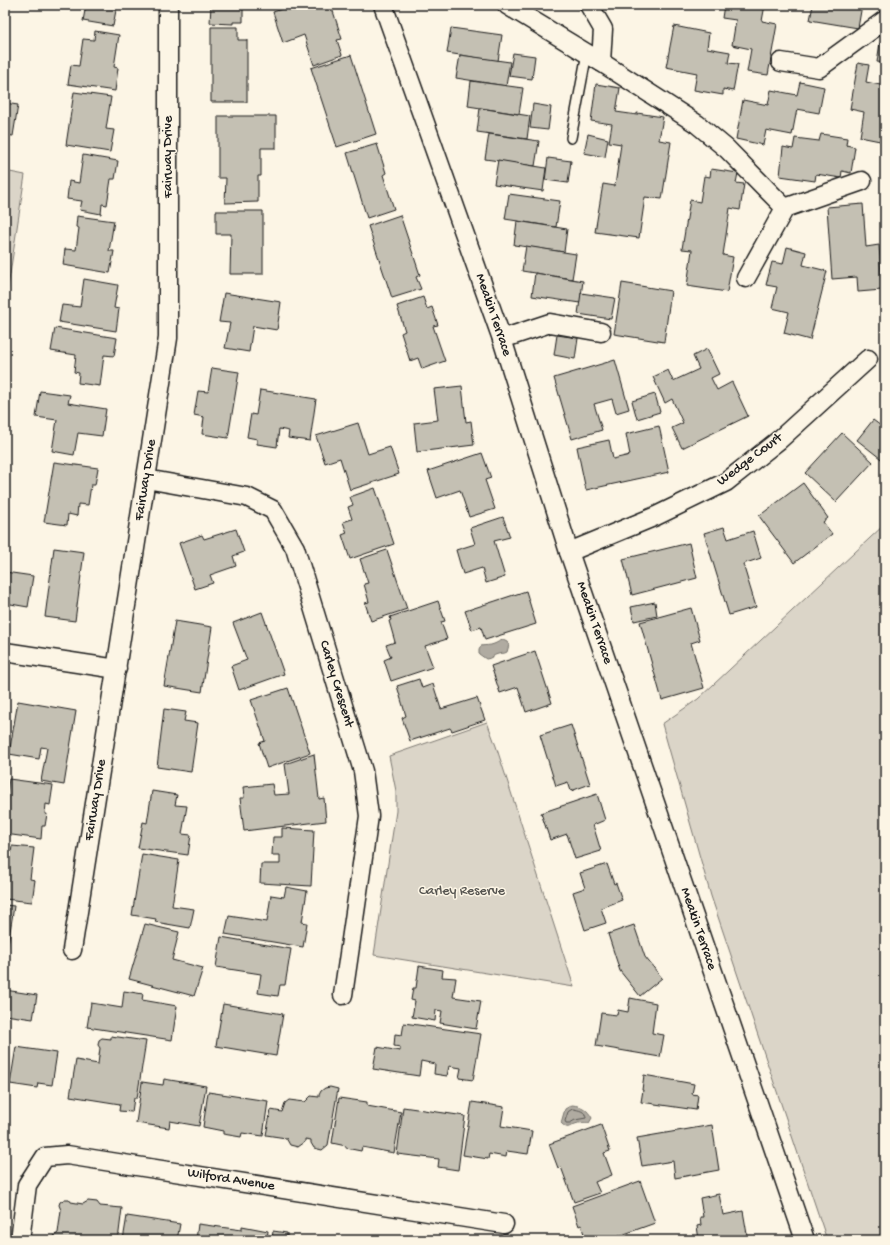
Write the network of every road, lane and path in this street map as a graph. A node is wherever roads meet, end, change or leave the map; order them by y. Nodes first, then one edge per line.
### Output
1 (168, 5) edge
2 (383, 5) edge
3 (507, 5) edge
4 (589, 5) edge
5 (885, 20) edge
6 (594, 58) junction
7 (781, 62) dead end
8 (571, 138) dead end
9 (862, 181) dead end
10 (785, 208) junction
11 (746, 278) dead end
12 (601, 332) dead end
13 (502, 338) junction
14 (868, 359) dead end
15 (146, 479) junction
16 (569, 552) junction
17 (5, 652) edge
18 (117, 669) junction
19 (72, 950) dead end
20 (343, 995) dead end
21 (504, 1224) dead end
22 (20, 1240) edge
23 (805, 1240) edge

1 - 15 street, Fairway Drive
2 - 13 street, Meakin Terrace
3 - 6 street
4 - 6 street
5 - 7 street
6 - 8 lane
6 - 10 street
9 - 10 street
10 - 11 street
12 - 13 street
13 - 16 street, Meakin Terrace
14 - 16 street, Wedge Court
15 - 18 street, Fairway Drive
15 - 20 street, Carley Crescent
16 - 23 street, Meakin Terrace
17 - 18 street
18 - 19 street, Fairway Drive
21 - 22 street, Wilford Avenue

